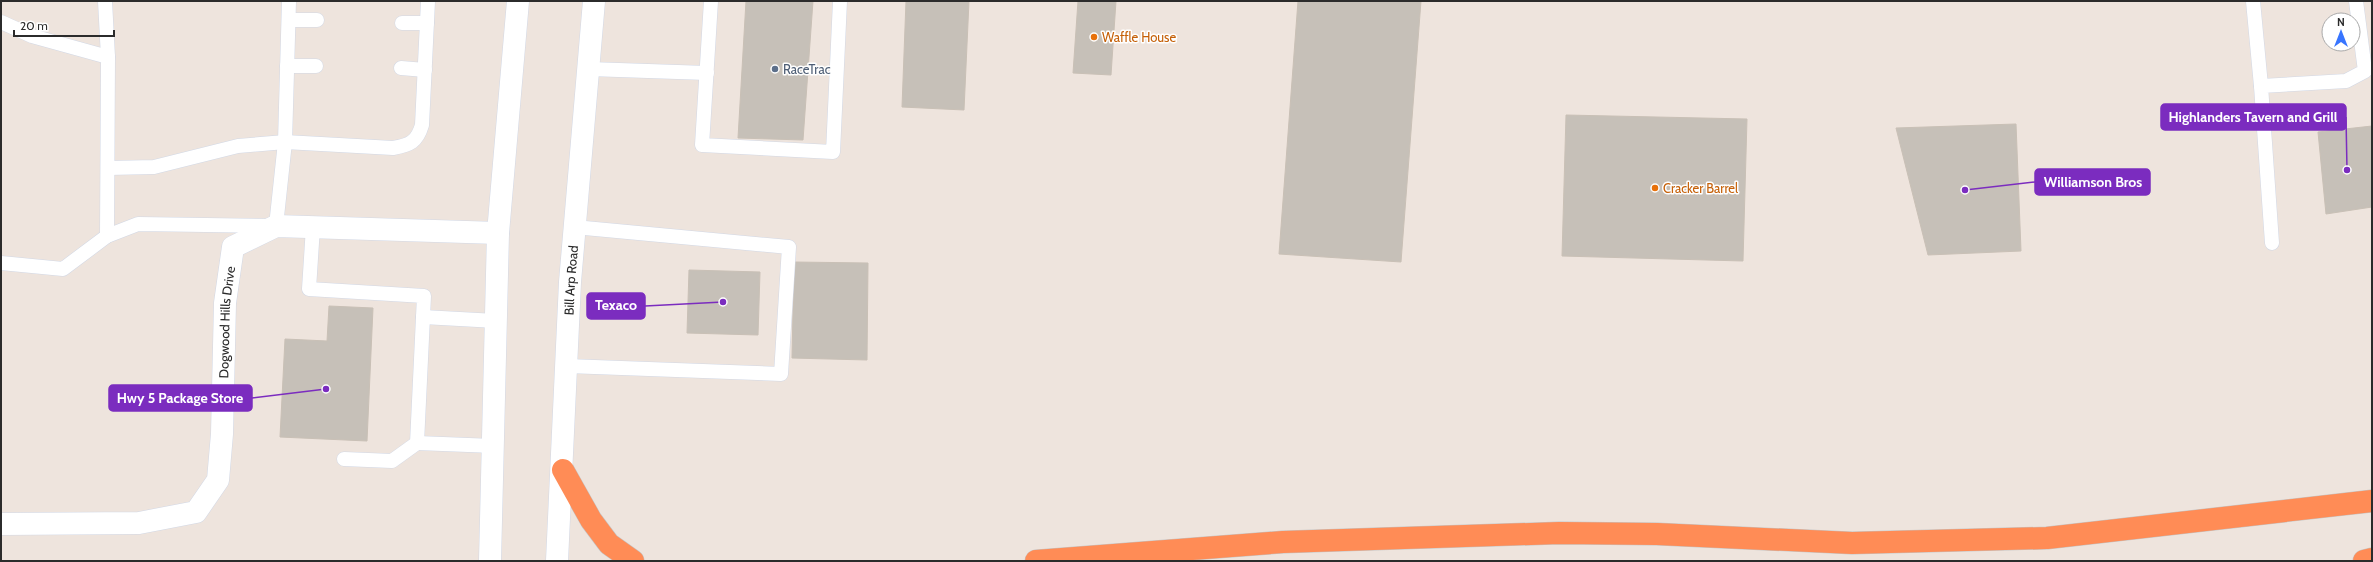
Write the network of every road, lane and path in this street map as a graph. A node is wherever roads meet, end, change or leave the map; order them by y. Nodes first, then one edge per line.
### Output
1 (105, 1) edge
2 (289, 1) edge
3 (428, 1) edge
4 (518, 1) edge
5 (594, 1) edge
6 (711, 1) edge
7 (840, 1) edge
8 (2253, 1) edge
9 (2356, 1) edge
10 (289, 20) junction
11 (317, 20) dead end
12 (1, 22) edge
13 (402, 23) dead end
14 (427, 23) junction
15 (108, 57) junction
16 (287, 66) junction
17 (316, 66) dead end
18 (401, 68) dead end
19 (589, 69) junction
20 (425, 70) junction
21 (707, 73) junction
22 (2260, 86) junction
23 (285, 142) junction
24 (108, 168) junction
25 (276, 226) junction
26 (313, 227) junction
27 (574, 227) junction
28 (498, 233) junction
29 (108, 236) junction
30 (2272, 243) dead end
31 (1, 263) edge
32 (423, 317) junction
33 (496, 321) junction
34 (567, 366) junction
35 (417, 443) junction
36 (494, 446) junction
37 (344, 459) dead end
38 (563, 470) junction
39 (2372, 501) edge
40 (1, 524) edge
41 (2372, 559) edge
42 (490, 561) edge
43 (557, 561) edge
44 (633, 561) edge
45 (1036, 561) edge
46 (2364, 561) edge

1 - 15 lane
2 - 10 lane
3 - 14 lane
4 - 28 main road
5 - 19 main road, Bill Arp Road
6 - 21 lane
7 - 21 lane
8 - 22 lane
9 - 22 lane
10 - 11 lane
10 - 16 lane
12 - 15 lane
13 - 14 lane
14 - 20 lane
15 - 24 lane
16 - 17 lane
16 - 23 lane
18 - 20 lane
19 - 21 lane
19 - 27 main road, Bill Arp Road
20 - 23 lane
22 - 30 lane
23 - 24 lane
23 - 25 lane
24 - 29 lane
25 - 26 main road, Dogwood Hills Drive
25 - 29 lane
25 - 40 main road, Dogwood Hills Drive
26 - 28 main road, Dogwood Hills Drive
26 - 32 lane
27 - 34 main road, Bill Arp Road
27 - 34 lane
28 - 33 main road
29 - 31 lane
32 - 33 lane
32 - 35 lane
33 - 36 main road
34 - 38 main road, Bill Arp Road
35 - 36 lane
35 - 37 lane
36 - 42 main road
38 - 43 main road, Bill Arp Road
38 - 44 highway
39 - 45 highway
41 - 46 highway

